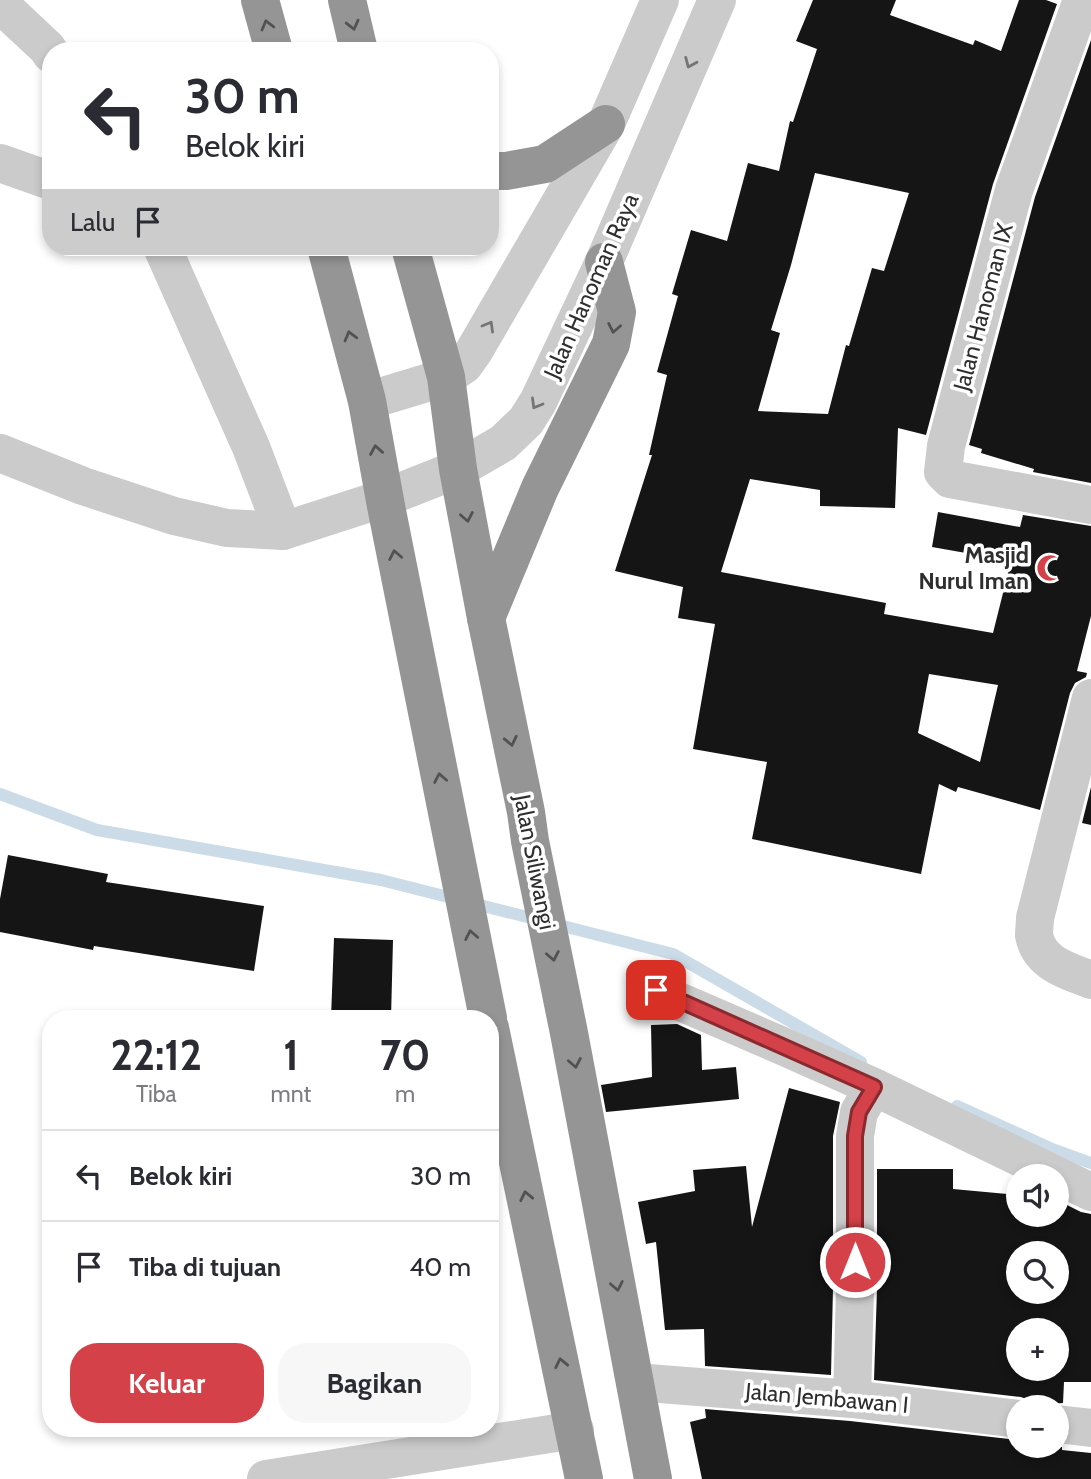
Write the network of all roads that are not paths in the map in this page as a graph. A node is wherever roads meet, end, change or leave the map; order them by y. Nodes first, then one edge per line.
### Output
1 (260, 0) edge
2 (347, 0) edge
3 (660, 0) edge
4 (717, 0) edge
5 (1082, 0) edge
6 (0, 4) edge
7 (272, 42) edge
8 (357, 42) edge
9 (42, 43) edge
10 (606, 124) junction
11 (0, 163) edge
12 (499, 171) edge
13 (42, 178) edge
14 (166, 256) edge
15 (328, 256) edge
16 (412, 256) edge
17 (604, 262) junction
18 (446, 377) junction
19 (368, 401) junction
20 (0, 453) edge
21 (458, 469) junction
22 (385, 498) junction
23 (1091, 505) edge
24 (283, 531) junction
25 (486, 618) junction
26 (1091, 698) edge
27 (1091, 980) edge
28 (656, 990) dead end
29 (487, 1010) edge
30 (499, 1068) edge
31 (874, 1087) junction
32 (1091, 1192) edge
33 (635, 1382) junction
34 (852, 1399) junction
35 (1006, 1418) edge
36 (1069, 1425) edge
37 (1091, 1428) edge
38 (575, 1430) junction
39 (266, 1479) edge
40 (584, 1479) edge
41 (653, 1479) edge

7 -> 1 highway
2 -> 8 highway
3 - 10 street
4 -> 17 street, Jalan Hanoman Raya
5 - 23 street, Jalan Hanoman IX
6 - 9 street
10 - 12 highway
18 -> 10 street
11 - 13 street
14 - 24 street
19 -> 15 highway
16 - 18 highway, Jalan Siliwangi
17 -> 21 street, Jalan Hanoman Raya
17 -> 25 highway
18 - 19 street
18 - 21 highway, Jalan Siliwangi
22 -> 19 highway
20 - 24 street
21 - 22 street, Jalan Hanoman Raya
21 -> 25 highway, Jalan Siliwangi
22 - 24 street, Jalan Hanoman Raya
29 -> 22 highway
25 -> 33 highway, Jalan Siliwangi
26 - 27 street
28 - 31 street
38 -> 30 highway
31 - 32 street
31 - 34 street
33 - 34 street, Jalan Jembawan I
33 - 41 highway, Jalan Siliwangi
34 - 35 street, Jalan Jembawan I
36 - 37 street
38 - 39 street
38 - 40 highway

